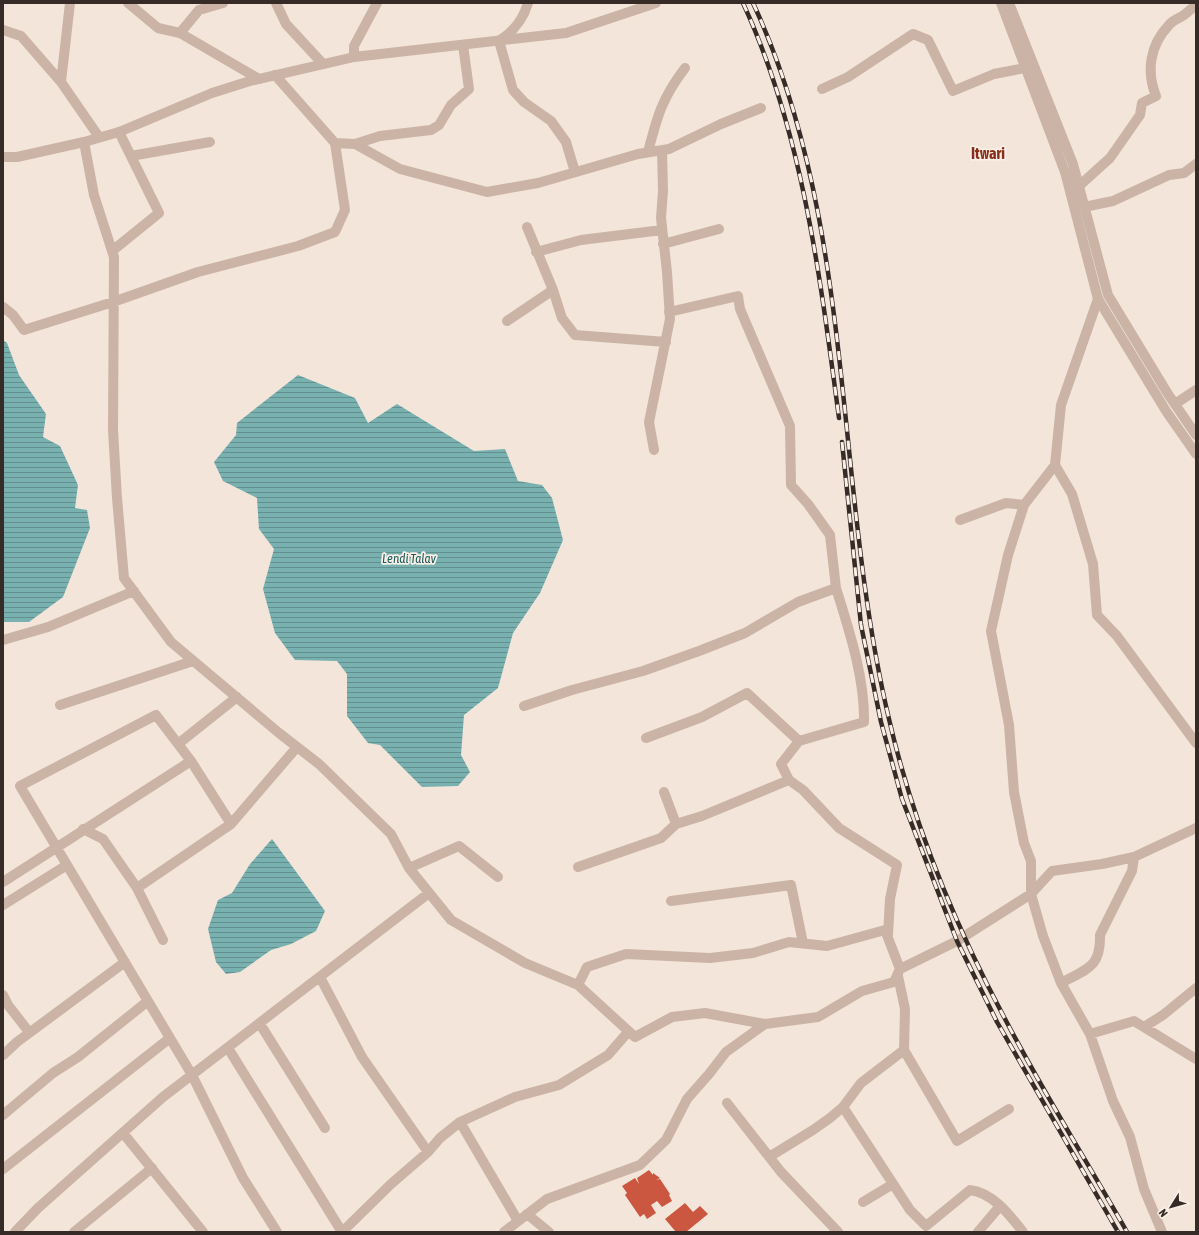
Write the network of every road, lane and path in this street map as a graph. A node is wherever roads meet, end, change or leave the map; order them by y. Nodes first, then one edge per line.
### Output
1 (70, 3) edge
2 (128, 3) edge
3 (224, 3) edge
4 (276, 3) edge
5 (377, 3) edge
6 (528, 3) edge
7 (656, 3) edge
8 (1005, 4) edge
9 (1196, 5) edge
10 (3, 30) edge
11 (180, 33) junction
12 (499, 41) junction
13 (463, 45) junction
14 (354, 57) junction
15 (323, 64) junction
16 (1029, 66) junction
17 (685, 68) dead end
18 (275, 75) junction
19 (259, 79) junction
20 (61, 82) junction
21 (822, 88) dead end
22 (1044, 104) junction
23 (761, 108) dead end
24 (119, 132) junction
25 (99, 136) junction
26 (84, 142) junction
27 (210, 142) dead end
28 (335, 143) junction
29 (355, 144) junction
30 (662, 150) junction
31 (648, 152) junction
32 (131, 156) junction
33 (3, 157) edge
34 (1196, 164) edge
35 (575, 172) junction
36 (1079, 186) junction
37 (1070, 193) junction
38 (1084, 207) junction
39 (526, 227) dead end
40 (719, 229) dead end
41 (662, 230) junction
42 (663, 244) junction
43 (112, 251) junction
44 (536, 252) junction
45 (553, 290) junction
46 (1108, 295) junction
47 (1098, 299) junction
48 (113, 302) junction
49 (3, 307) edge
50 (670, 312) junction
51 (507, 322) dead end
52 (666, 342) junction
53 (1196, 390) edge
54 (1175, 404) junction
55 (1166, 411) junction
56 (1196, 435) edge
57 (654, 450) dead end
58 (1196, 454) edge
59 (1055, 465) junction
60 (1024, 505) junction
61 (960, 520) dead end
62 (836, 588) junction
63 (134, 591) junction
64 (3, 640) edge
65 (193, 661) junction
66 (237, 697) junction
67 (60, 705) dead end
68 (524, 706) dead end
69 (646, 738) dead end
70 (799, 741) junction
71 (1196, 743) edge
72 (178, 744) junction
73 (297, 747) junction
74 (191, 761) junction
75 (789, 780) junction
76 (664, 792) dead end
77 (231, 824) junction
78 (676, 824) junction
79 (1196, 828) edge
80 (83, 829) junction
81 (56, 846) junction
82 (1134, 857) junction
83 (67, 865) junction
84 (578, 867) dead end
85 (409, 868) junction
86 (498, 877) dead end
87 (3, 882) edge
88 (137, 888) junction
89 (429, 893) junction
90 (1031, 894) junction
91 (671, 901) dead end
92 (3, 905) edge
93 (888, 936) junction
94 (163, 940) dead end
95 (803, 944) junction
96 (125, 962) junction
97 (899, 973) junction
98 (320, 977) junction
99 (1061, 983) junction
100 (578, 985) junction
101 (1196, 988) edge
102 (3, 995) edge
103 (148, 1001) junction
104 (5, 1007) edge
105 (260, 1024) junction
106 (765, 1024) junction
107 (1144, 1027) junction
108 (30, 1032) junction
109 (628, 1032) junction
110 (1090, 1034) junction
111 (170, 1038) junction
112 (228, 1048) junction
113 (904, 1050) junction
114 (3, 1055) edge
115 (1196, 1060) edge
116 (192, 1075) junction
117 (727, 1103) dead end
118 (843, 1107) junction
119 (1009, 1109) dead end
120 (3, 1115) edge
121 (460, 1122) junction
122 (325, 1128) dead end
123 (123, 1133) junction
124 (428, 1152) junction
125 (769, 1156) junction
126 (152, 1168) junction
127 (3, 1169) edge
128 (893, 1184) junction
129 (863, 1202) dead end
130 (1000, 1206) junction
131 (528, 1214) junction
132 (518, 1221) junction
133 (15, 1232) edge
134 (74, 1232) edge
135 (203, 1232) edge
136 (277, 1232) edge
137 (342, 1232) edge
138 (504, 1232) edge
139 (550, 1232) edge
140 (838, 1232) edge
141 (978, 1232) edge
142 (1023, 1232) edge
143 (1162, 1232) edge

1 - 20 street
2 - 11 street
3 - 11 street
4 - 15 street
5 - 14 street
6 - 12 street
7 - 12 street
8 - 16 street
9 - 36 street
10 - 20 street
11 - 19 street
12 - 13 street
12 - 35 street
13 - 14 street
13 - 29 street
14 - 15 street
15 - 18 street
16 - 21 street
16 - 22 street
17 - 31 street
18 - 19 street
18 - 28 street
19 - 24 street
20 - 25 street
22 - 36 street
22 - 37 street
23 - 30 street
24 - 25 street
24 - 32 street
25 - 26 street
26 - 33 street
26 - 43 street
27 - 32 street
28 - 29 street
28 - 48 street
29 - 35 street
30 - 31 street
30 - 41 street
31 - 35 street
32 - 43 street
34 - 38 street
36 - 37 street
36 - 38 street
37 - 47 street
38 - 46 street
39 - 44 street
40 - 42 street
41 - 42 street
41 - 44 street
42 - 50 street
43 - 48 street
44 - 45 street
45 - 51 street
45 - 52 street
46 - 47 street
46 - 54 street
47 - 55 street
47 - 59 street
48 - 49 street
48 - 63 street
50 - 52 street
50 - 62 street
52 - 57 street
53 - 54 street
54 - 55 street
54 - 56 street
55 - 58 street
59 - 60 street
59 - 71 street
60 - 61 street
60 - 90 street
62 - 68 street
62 - 70 street
63 - 64 street
63 - 65 street
65 - 66 street
65 - 67 street
66 - 72 street
66 - 73 street
69 - 70 street
70 - 75 street
72 - 74 street
72 - 81 street
73 - 77 street
73 - 85 street
74 - 77 street
74 - 80 street
75 - 78 street
75 - 93 street
76 - 78 street
77 - 88 street
78 - 84 street
79 - 82 street
80 - 81 street
80 - 88 street
81 - 83 street
81 - 87 street
82 - 90 street
82 - 99 street
83 - 92 street
83 - 96 street
85 - 86 street
85 - 89 street
88 - 94 street
89 - 98 street
89 - 100 street
90 - 97 street
90 - 99 street
91 - 95 street
93 - 95 street
93 - 97 street
95 - 100 street
96 - 103 street
96 - 108 street
97 - 106 street
97 - 113 street
98 - 105 street
98 - 124 street
99 - 110 street
100 - 109 street
101 - 107 street
102 - 104 street
103 - 111 street
103 - 120 street
104 - 108 street
105 - 112 street
105 - 122 street
106 - 109 street
106 - 131 street
107 - 110 street
107 - 115 street
108 - 114 street
109 - 121 street
110 - 143 street
111 - 116 street
111 - 127 street
112 - 116 street
112 - 137 street
113 - 118 street
113 - 119 street
116 - 123 street
116 - 136 street
117 - 125 street
118 - 125 street
118 - 128 street
121 - 124 street
121 - 132 street
123 - 126 street
123 - 133 street
124 - 137 street
125 - 140 street
126 - 134 street
126 - 135 street
128 - 129 street
128 - 130 street
130 - 141 street
130 - 142 street
131 - 132 street
131 - 139 street
132 - 138 street

